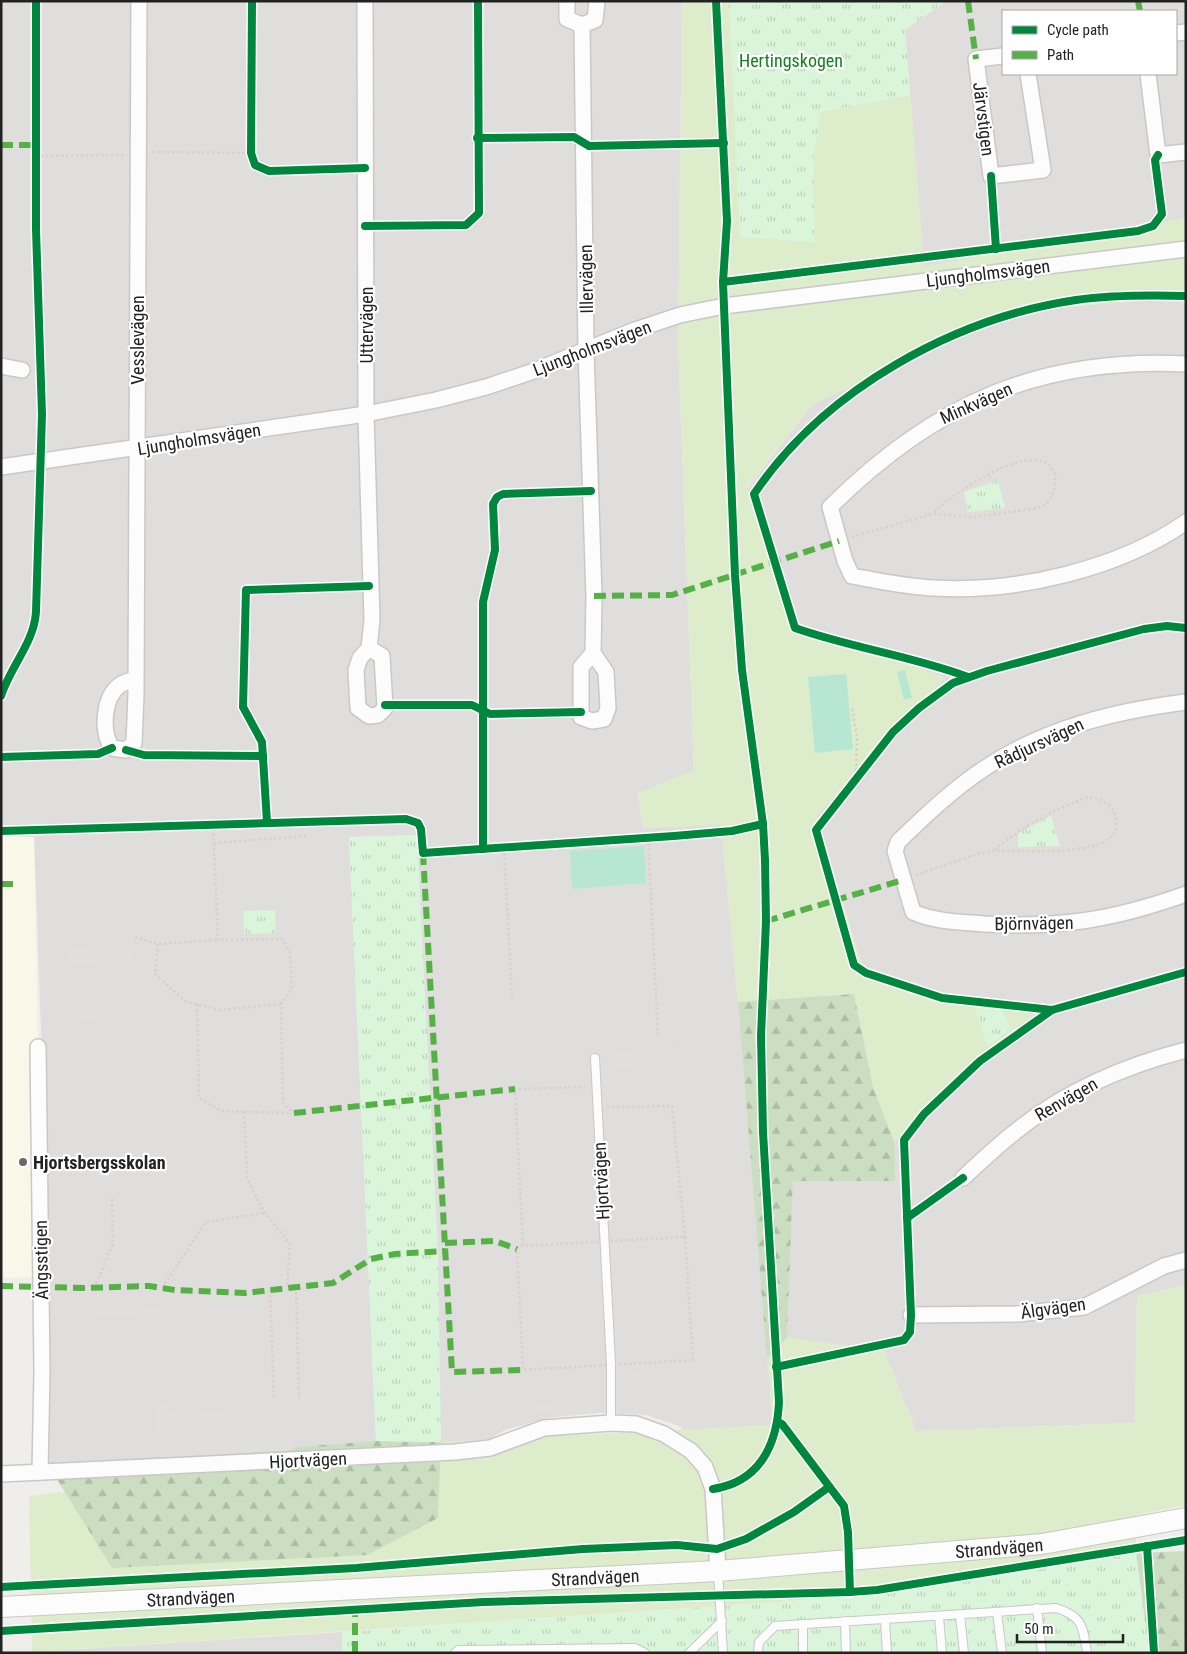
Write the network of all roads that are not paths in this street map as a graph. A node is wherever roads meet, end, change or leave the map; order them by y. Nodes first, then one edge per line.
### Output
1 (139, 1) edge
2 (365, 1) edge
3 (567, 1) edge
4 (597, 1) edge
5 (582, 25) junction
6 (1002, 56) edge
7 (1028, 75) edge
8 (1148, 75) edge
9 (1186, 152) edge
10 (1186, 249) edge
11 (586, 350) junction
12 (1186, 364) edge
13 (1, 366) edge
14 (22, 370) dead end
15 (366, 414) junction
16 (137, 448) junction
17 (1, 467) edge
18 (1186, 522) edge
19 (369, 648) dead end
20 (593, 653) dead end
21 (135, 679) dead end
22 (1186, 702) edge
23 (903, 880) joint
24 (1186, 894) edge
25 (38, 1047) dead end
26 (1186, 1050) edge
27 (596, 1058) dead end
28 (963, 1178) dead end
29 (1186, 1260) edge
30 (911, 1314) dead end
31 (611, 1423) junction
32 (40, 1472) junction
33 (1, 1474) edge
34 (1186, 1518) edge
35 (718, 1571) junction
36 (1, 1607) edge
37 (1037, 1608) junction
38 (997, 1612) junction
39 (960, 1615) junction
40 (939, 1616) junction
41 (885, 1620) junction
42 (722, 1621) junction
43 (845, 1621) junction
44 (803, 1624) junction
45 (548, 1650) edge
46 (598, 1650) edge
47 (502, 1651) edge
48 (455, 1653) edge
49 (645, 1653) edge
50 (689, 1653) edge
51 (723, 1653) edge
52 (758, 1653) edge
53 (803, 1653) edge
54 (846, 1653) edge
55 (887, 1653) edge
56 (942, 1653) edge
57 (964, 1653) edge
58 (1002, 1653) edge
59 (1042, 1653) edge
60 (1087, 1653) edge

1 - 16 street, Vesslevägen
2 - 15 street, Uttervägen
3 - 5 street
4 - 5 street
5 - 11 street, Illervägen
6 - 7 street, Järvstigen
8 - 9 street
10 - 11 street, Ljungholmsvägen
11 - 15 street, Ljungholmsvägen
11 - 20 street, Illervägen
12 - 18 street, Minkvägen
13 - 14 street
15 - 16 street, Ljungholmsvägen
15 - 19 street, Uttervägen
16 - 17 street, Ljungholmsvägen
16 - 21 street, Vesslevägen
22 - 23 street, Rådjursvägen
23 - 24 street, Björnvägen
25 - 32 street, Ängsstigen
26 - 28 street, Renvägen
27 - 31 lane, Hjortvägen
29 - 30 street, Älgvägen
31 - 32 street, Hjortvägen
31 - 35 street, Hjortvägen
32 - 33 street, Hjortvägen
34 - 35 street, Strandvägen
35 - 36 street, Strandvägen
35 - 42 lane
37 - 38 lane
37 - 59 lane
37 - 60 lane
38 - 39 lane
38 - 58 lane
39 - 40 lane
39 - 57 lane
40 - 41 lane
40 - 56 lane
41 - 43 lane
41 - 55 lane
42 - 50 lane
42 - 51 lane
43 - 44 lane
43 - 54 lane
44 - 52 lane
44 - 53 lane
45 - 46 lane
45 - 47 lane
46 - 49 lane
47 - 48 lane

